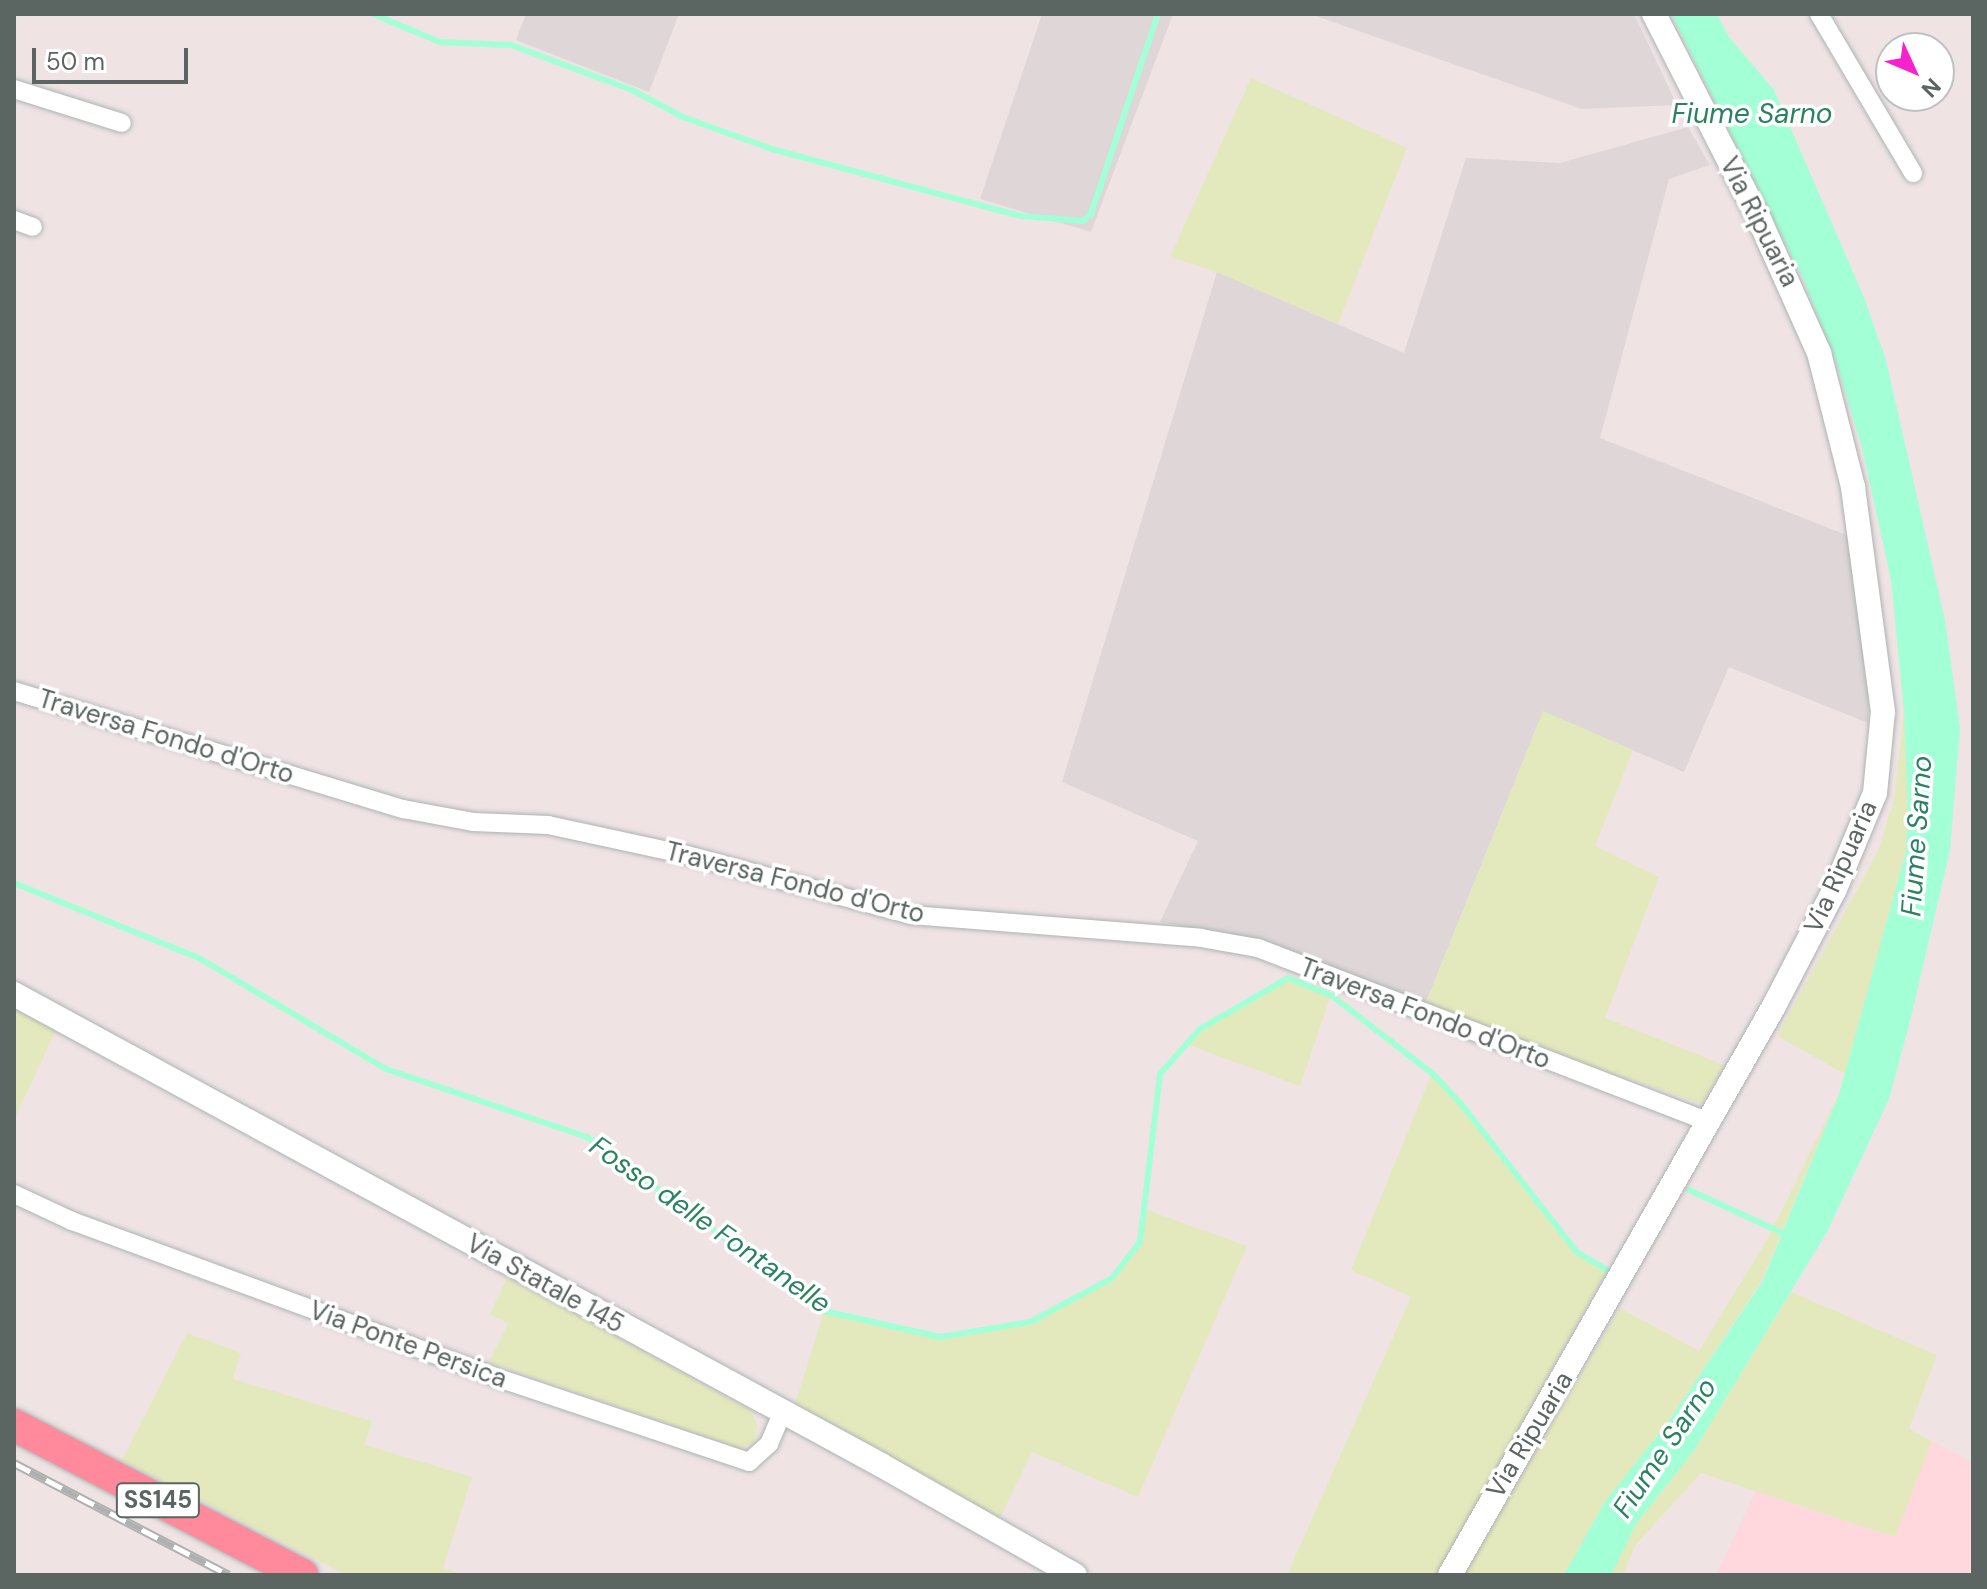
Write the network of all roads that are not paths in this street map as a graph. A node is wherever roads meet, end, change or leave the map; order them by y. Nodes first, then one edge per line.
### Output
1 (1654, 14) edge
2 (1819, 14) edge
3 (14, 89) edge
4 (122, 123) dead end
5 (1913, 173) dead end
6 (14, 220) edge
7 (33, 227) dead end
8 (14, 691) edge
9 (14, 994) edge
10 (1708, 1122) junction
11 (14, 1194) edge
12 (782, 1413) junction
13 (14, 1425) edge
14 (302, 1575) edge
15 (1075, 1575) edge
16 (1450, 1575) edge

1 - 10 street, Via Ripuaria
2 - 5 street
3 - 4 street
6 - 7 street
8 - 10 street, Traversa Fondo d'Orto
9 - 12 street, Via Statale 145
10 - 16 street, Via Ripuaria
11 - 12 street, Via Ponte Persica
12 - 15 street, Via Statale 145
13 - 14 highway, SS145

